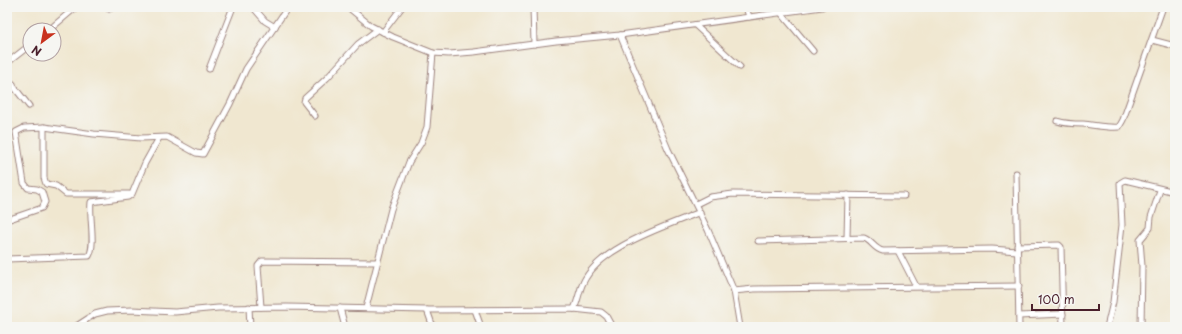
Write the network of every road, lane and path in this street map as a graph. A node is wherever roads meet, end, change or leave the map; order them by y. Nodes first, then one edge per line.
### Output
1 (76, 7) edge
2 (233, 7) edge
3 (253, 7) edge
4 (288, 7) edge
5 (348, 7) edge
6 (402, 7) edge
7 (533, 7) edge
8 (746, 7) edge
9 (822, 7) edge
10 (1163, 7) edge
11 (781, 13) junction
12 (749, 17) junction
13 (58, 22) edge
14 (695, 25) junction
15 (275, 27) junction
16 (378, 29) junction
17 (383, 32) junction
18 (620, 35) junction
19 (1152, 40) junction
20 (534, 44) junction
21 (1175, 46) edge
22 (22, 51) edge
23 (813, 51) dead end
24 (433, 53) junction
25 (7, 63) edge
26 (740, 67) dead end
27 (209, 69) dead end
28 (7, 78) edge
29 (13, 84) junction
30 (7, 89) edge
31 (29, 106) dead end
32 (315, 116) dead end
33 (1057, 121) dead end
34 (44, 127) junction
35 (159, 138) junction
36 (1016, 173) dead end
37 (1160, 190) junction
38 (1175, 192) edge
39 (132, 194) junction
40 (848, 194) junction
41 (904, 196) dead end
42 (696, 204) junction
43 (700, 212) junction
44 (7, 220) edge
45 (847, 238) junction
46 (758, 241) dead end
47 (1017, 248) junction
48 (898, 251) junction
49 (7, 259) edge
50 (378, 262) junction
51 (916, 286) junction
52 (1019, 286) junction
53 (734, 291) junction
54 (249, 307) junction
55 (261, 307) junction
56 (340, 308) junction
57 (366, 308) junction
58 (574, 309) junction
59 (427, 310) junction
60 (475, 310) junction
61 (1063, 314) junction
62 (1019, 316) junction
63 (76, 327) edge
64 (250, 327) edge
65 (346, 327) edge
66 (433, 327) edge
67 (481, 327) edge
68 (612, 327) edge
69 (740, 327) edge
70 (1019, 327) edge
71 (1063, 327) edge
72 (1107, 327) edge
73 (1141, 327) edge

1 - 13 street
2 - 27 street
3 - 15 street
4 - 15 street
5 - 16 street
6 - 17 street
7 - 20 street
8 - 12 street
9 - 11 street
10 - 19 street
11 - 12 street
11 - 23 street
12 - 14 street
14 - 18 street
14 - 26 street
15 - 35 street
16 - 17 street
16 - 32 street
17 - 24 street
18 - 20 street
18 - 42 street
19 - 21 street
19 - 33 street
20 - 24 street
22 - 25 street
24 - 50 street
28 - 29 street
29 - 30 street
29 - 31 street
34 - 35 street
34 - 39 street
34 - 44 street
35 - 39 street
36 - 47 street
37 - 38 street
37 - 72 street
37 - 73 street
39 - 49 street
40 - 41 street
40 - 42 street
40 - 45 street
42 - 43 street
43 - 53 street
43 - 58 street
45 - 46 street
45 - 48 street
47 - 48 street
47 - 52 street
47 - 61 street
48 - 51 street
50 - 55 street
50 - 57 street
51 - 52 street
51 - 53 street
52 - 62 street
53 - 69 street
54 - 55 street
54 - 63 street
54 - 64 street
55 - 56 street
56 - 57 street
56 - 65 street
57 - 59 street
58 - 60 street
58 - 68 street
59 - 60 street
59 - 66 street
60 - 67 street
61 - 62 street
61 - 71 street
62 - 70 street

